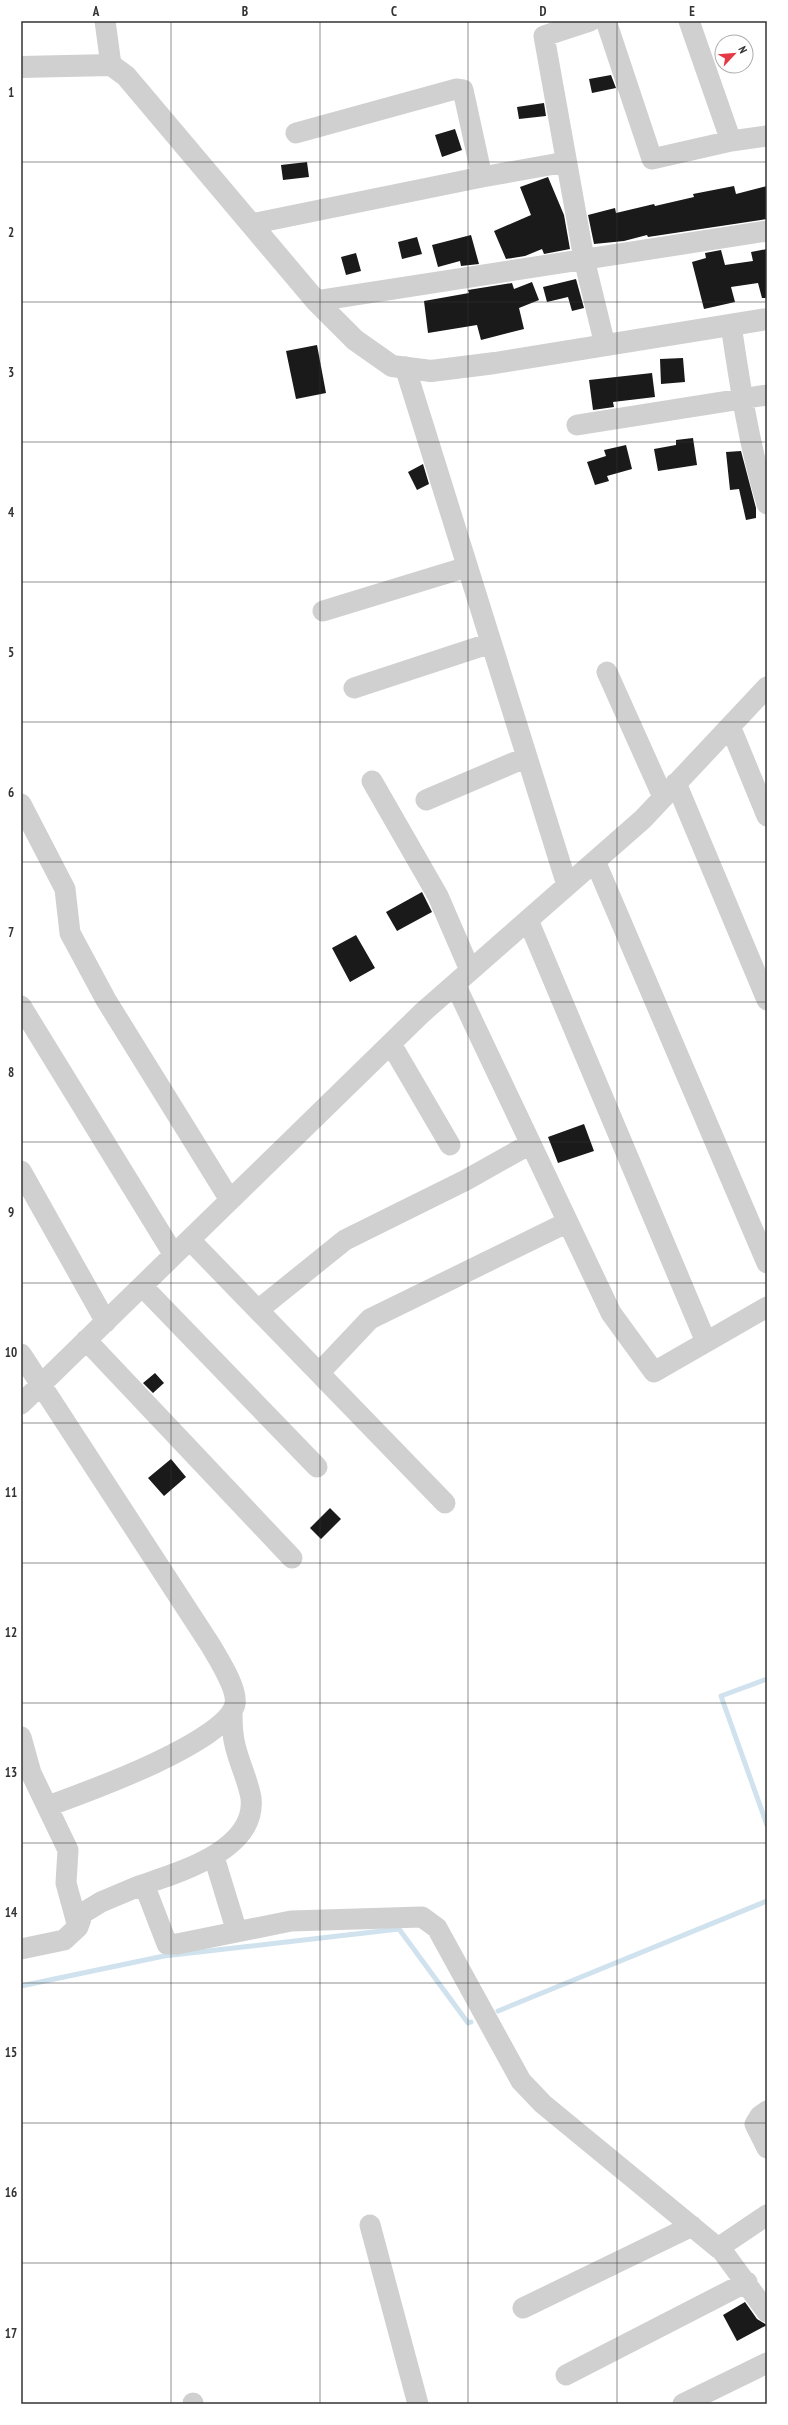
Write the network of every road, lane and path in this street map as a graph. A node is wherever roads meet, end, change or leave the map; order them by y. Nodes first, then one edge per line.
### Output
1 (105, 21) edge
2 (606, 21) edge
3 (688, 21) edge
4 (585, 22) edge
5 (111, 65) junction
6 (21, 68) edge
7 (296, 133) dead end
8 (767, 136) edge
9 (731, 141) junction
10 (566, 162) junction
11 (482, 177) junction
12 (251, 224) junction
13 (767, 231) edge
14 (584, 259) junction
15 (316, 301) junction
16 (767, 319) edge
17 (731, 325) junction
18 (606, 345) junction
19 (405, 368) junction
20 (767, 395) edge
21 (742, 398) junction
22 (577, 425) dead end
23 (767, 504) edge
24 (467, 566) junction
25 (323, 611) dead end
26 (491, 643) junction
27 (607, 672) dead end
28 (767, 687) edge
29 (354, 688) dead end
30 (730, 726) junction
31 (527, 758) junction
32 (372, 781) dead end
33 (670, 790) junction
34 (426, 800) dead end
35 (21, 804) edge
36 (767, 816) edge
37 (595, 860) junction
38 (567, 885) junction
39 (528, 920) junction
40 (470, 970) junction
41 (455, 984) junction
42 (767, 1000) edge
43 (21, 1006) edge
44 (391, 1044) junction
45 (530, 1144) junction
46 (450, 1145) dead end
47 (21, 1171) edge
48 (230, 1200) junction
49 (568, 1222) junction
50 (190, 1240) junction
51 (174, 1255) junction
52 (767, 1263) edge
53 (142, 1286) junction
54 (767, 1308) edge
55 (258, 1310) junction
56 (106, 1322) junction
57 (86, 1340) junction
58 (706, 1342) junction
59 (21, 1354) edge
60 (319, 1373) junction
61 (41, 1384) junction
62 (21, 1404) edge
63 (317, 1467) dead end
64 (445, 1503) dead end
65 (292, 1558) dead end
66 (232, 1712) junction
67 (21, 1737) edge
68 (48, 1806) junction
69 (214, 1857) junction
70 (139, 1886) junction
71 (78, 1927) junction
72 (237, 1932) junction
73 (21, 1949) edge
74 (767, 2111) edge
75 (767, 2148) edge
76 (767, 2215) edge
77 (370, 2225) dead end
78 (692, 2226) junction
79 (718, 2248) junction
80 (747, 2282) junction
81 (524, 2308) dead end
82 (767, 2312) edge
83 (767, 2363) edge
84 (566, 2375) dead end
85 (418, 2404) edge
86 (683, 2404) edge

1 - 5 street
2 - 9 street
3 - 9 street
4 - 10 street
5 - 6 street
5 - 12 street
7 - 11 street
8 - 9 street
10 - 11 street
10 - 14 street
11 - 12 street
12 - 15 street
13 - 14 street
14 - 15 street
14 - 18 street
15 - 19 street
16 - 17 street
17 - 18 street
17 - 21 street
18 - 19 street
19 - 24 street
20 - 21 street
21 - 22 street
21 - 23 street
24 - 25 street
24 - 26 street
26 - 29 street
26 - 31 street
27 - 33 street
28 - 30 street
30 - 33 street
30 - 36 street
31 - 34 street
31 - 38 street
32 - 40 street
33 - 37 street
33 - 42 street
35 - 48 street
37 - 38 street
37 - 52 street
38 - 39 street
39 - 40 street
39 - 58 street
40 - 41 street
41 - 44 street
41 - 45 street
43 - 51 street
44 - 46 street
44 - 48 street
45 - 49 street
45 - 55 street
47 - 56 street
48 - 50 street
49 - 58 street
49 - 60 street
50 - 51 street
50 - 55 street
51 - 53 street
53 - 56 street
53 - 63 street
54 - 58 street
55 - 60 street
56 - 57 street
57 - 61 street
57 - 65 street
59 - 61 street
60 - 64 street
61 - 62 street
61 - 66 street
66 - 68 street
66 - 69 street
67 - 68 street
68 - 71 street
69 - 70 street
69 - 72 street
70 - 71 street
70 - 72 street
71 - 73 street
72 - 78 street
74 - 75 street
76 - 79 street
77 - 85 street
78 - 79 street
78 - 81 street
79 - 80 street
80 - 82 street
80 - 84 street
83 - 86 street

